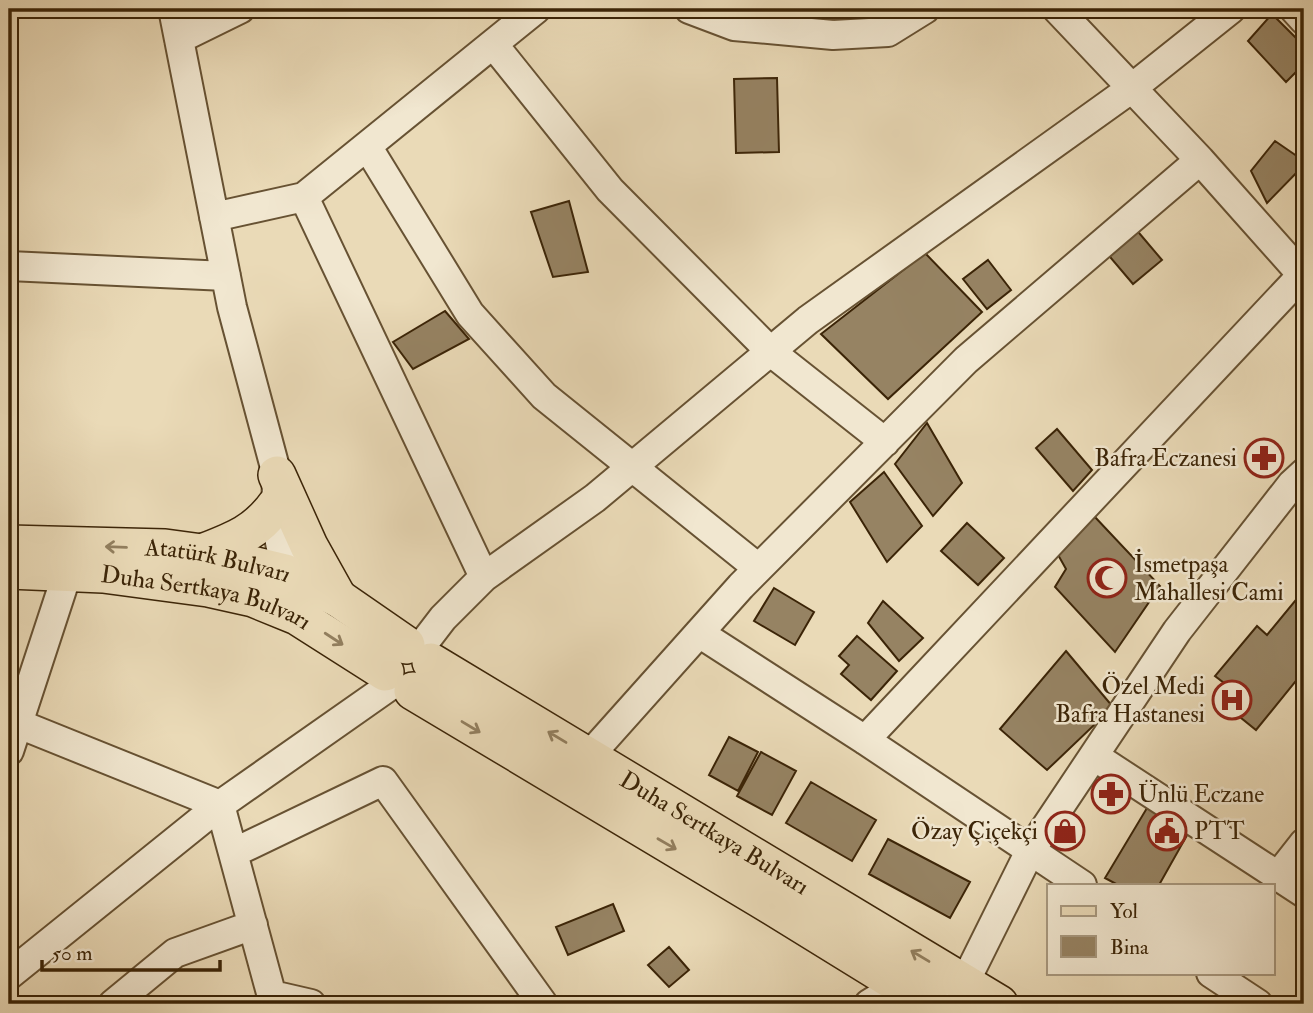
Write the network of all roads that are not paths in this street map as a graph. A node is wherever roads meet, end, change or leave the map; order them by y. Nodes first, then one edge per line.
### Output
1 (173, 9) edge
2 (240, 9) edge
3 (689, 9) edge
4 (925, 9) edge
5 (1057, 9) edge
6 (1231, 9) edge
7 (1294, 9) edge
8 (526, 11) edge
9 (1304, 20) edge
10 (179, 39) junction
11 (493, 44) junction
12 (1132, 88) junction
13 (367, 146) junction
14 (1200, 160) junction
15 (304, 197) junction
16 (214, 217) junction
17 (9, 266) edge
18 (1304, 275) edge
19 (226, 276) junction
20 (771, 352) junction
21 (885, 442) junction
22 (633, 466) junction
23 (1304, 473) edge
24 (276, 490) junction
25 (9, 544) edge
26 (202, 553) junction
27 (758, 568) junction
28 (9, 570) edge
29 (68, 571) junction
30 (285, 573) junction
31 (484, 577) junction
32 (338, 598) junction
33 (296, 616) junction
34 (699, 633) junction
35 (408, 667) junction
36 (19, 724) junction
37 (865, 740) junction
38 (9, 751) edge
39 (589, 756) junction
40 (1094, 756) junction
41 (220, 805) junction
42 (1304, 843) edge
43 (1030, 851) junction
44 (233, 853) junction
45 (1278, 876) junction
46 (1080, 884) edge
47 (1304, 894) edge
48 (253, 925) junction
49 (1213, 974) edge
50 (9, 975) edge
51 (900, 985) junction
52 (959, 993) edge
53 (273, 1000) edge
54 (113, 1004) edge
55 (312, 1004) edge
56 (543, 1004) edge
57 (869, 1004) edge
58 (931, 1004) edge
59 (999, 1004) edge
60 (1258, 1004) edge

1 - 10 street
2 - 10 street
3 - 4 street
5 - 12 street
6 - 12 street
7 - 9 street
8 - 11 street
10 - 16 street
11 - 13 street
11 - 20 street
12 - 14 street
12 - 20 street
13 - 15 street
13 - 22 street
14 - 18 street
14 - 21 street
15 - 16 street
15 - 31 street
16 - 19 street
17 - 19 street
18 - 37 street
19 - 24 street
20 - 21 street
20 - 22 street
21 - 27 street
22 - 27 street
22 - 31 street
23 - 40 street
24 - 26 main road
24 - 30 street
24 - 32 main road
26 -> 25 main road, Atatürk Bulvarı
26 - 30 main road, Atatürk Bulvarı
27 - 34 street
28 - 29 main road, Duha Sertkaya Bulvarı
29 - 33 main road, Duha Sertkaya Bulvarı
29 - 36 street
30 - 32 main road, Atatürk Bulvarı
30 - 33 street
31 - 35 street
32 - 35 main road, Atatürk Bulvarı
33 -> 35 main road, Duha Sertkaya Bulvarı
34 - 37 street
34 - 39 street
39 -> 35 main road, Duha Sertkaya Bulvarı
35 - 41 street
35 -> 51 main road, Duha Sertkaya Bulvarı
36 - 38 street
36 - 41 street
37 - 43 street
52 -> 39 main road, Duha Sertkaya Bulvarı
40 - 43 street
40 - 45 street
41 - 44 street
41 - 50 street
42 - 45 street
43 - 46 street
43 - 52 street
44 - 48 street
44 - 56 street
45 - 47 street
48 - 53 street
48 - 54 street
49 - 60 street
51 - 57 street
51 - 58 main road, Duha Sertkaya Bulvarı
52 - 59 main road, Duha Sertkaya Bulvarı
53 - 55 street

